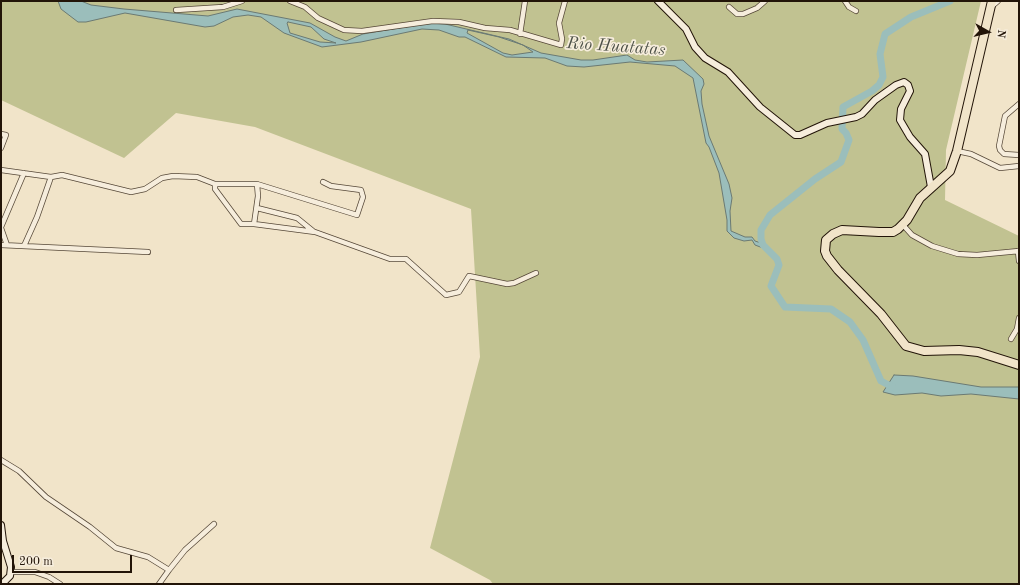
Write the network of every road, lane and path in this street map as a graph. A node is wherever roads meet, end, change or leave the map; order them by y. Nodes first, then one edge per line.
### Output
1 (242, 1) edge
2 (290, 1) edge
3 (525, 1) edge
4 (565, 1) edge
5 (658, 1) edge
6 (765, 1) edge
7 (845, 1) edge
8 (998, 1) edge
9 (992, 4) edge
10 (729, 7) dead end
11 (176, 10) dead end
12 (856, 11) dead end
13 (520, 34) junction
14 (1019, 104) edge
15 (1, 134) edge
16 (1, 148) edge
17 (957, 151) junction
18 (1019, 155) edge
19 (1019, 166) edge
20 (1, 170) edge
21 (24, 173) junction
22 (51, 177) junction
23 (322, 182) dead end
24 (215, 184) junction
25 (257, 184) junction
26 (931, 187) junction
27 (257, 208) junction
28 (254, 224) junction
29 (903, 226) junction
30 (1, 227) edge
31 (315, 232) junction
32 (1, 245) edge
33 (7, 245) junction
34 (24, 246) junction
35 (1019, 251) edge
36 (148, 252) dead end
37 (1019, 260) edge
38 (536, 273) dead end
39 (1019, 318) edge
40 (1011, 339) dead end
41 (1019, 365) edge
42 (1, 460) edge
43 (214, 524) dead end
44 (1, 525) edge
45 (169, 570) junction
46 (11, 572) junction
47 (2, 584) edge
48 (60, 584) edge
49 (159, 584) edge

1 - 11 street
2 - 13 street
3 - 13 street
4 - 13 street
5 - 26 street
6 - 10 street
7 - 12 street
8 - 9 street
9 - 17 highway
14 - 18 street
15 - 16 street
17 - 19 street
17 - 26 highway
20 - 21 street
21 - 22 street
21 - 30 street
22 - 24 street
22 - 34 street
23 - 25 street
24 - 25 street
24 - 28 street
25 - 27 street
26 - 29 highway
27 - 28 street
27 - 31 street
28 - 31 street
29 - 35 street
29 - 41 highway
30 - 33 street
31 - 38 street
32 - 33 street
33 - 34 street
34 - 36 street
35 - 37 street
39 - 40 street
42 - 45 street
43 - 45 street
44 - 46 street
45 - 49 street
46 - 47 street
46 - 48 street

